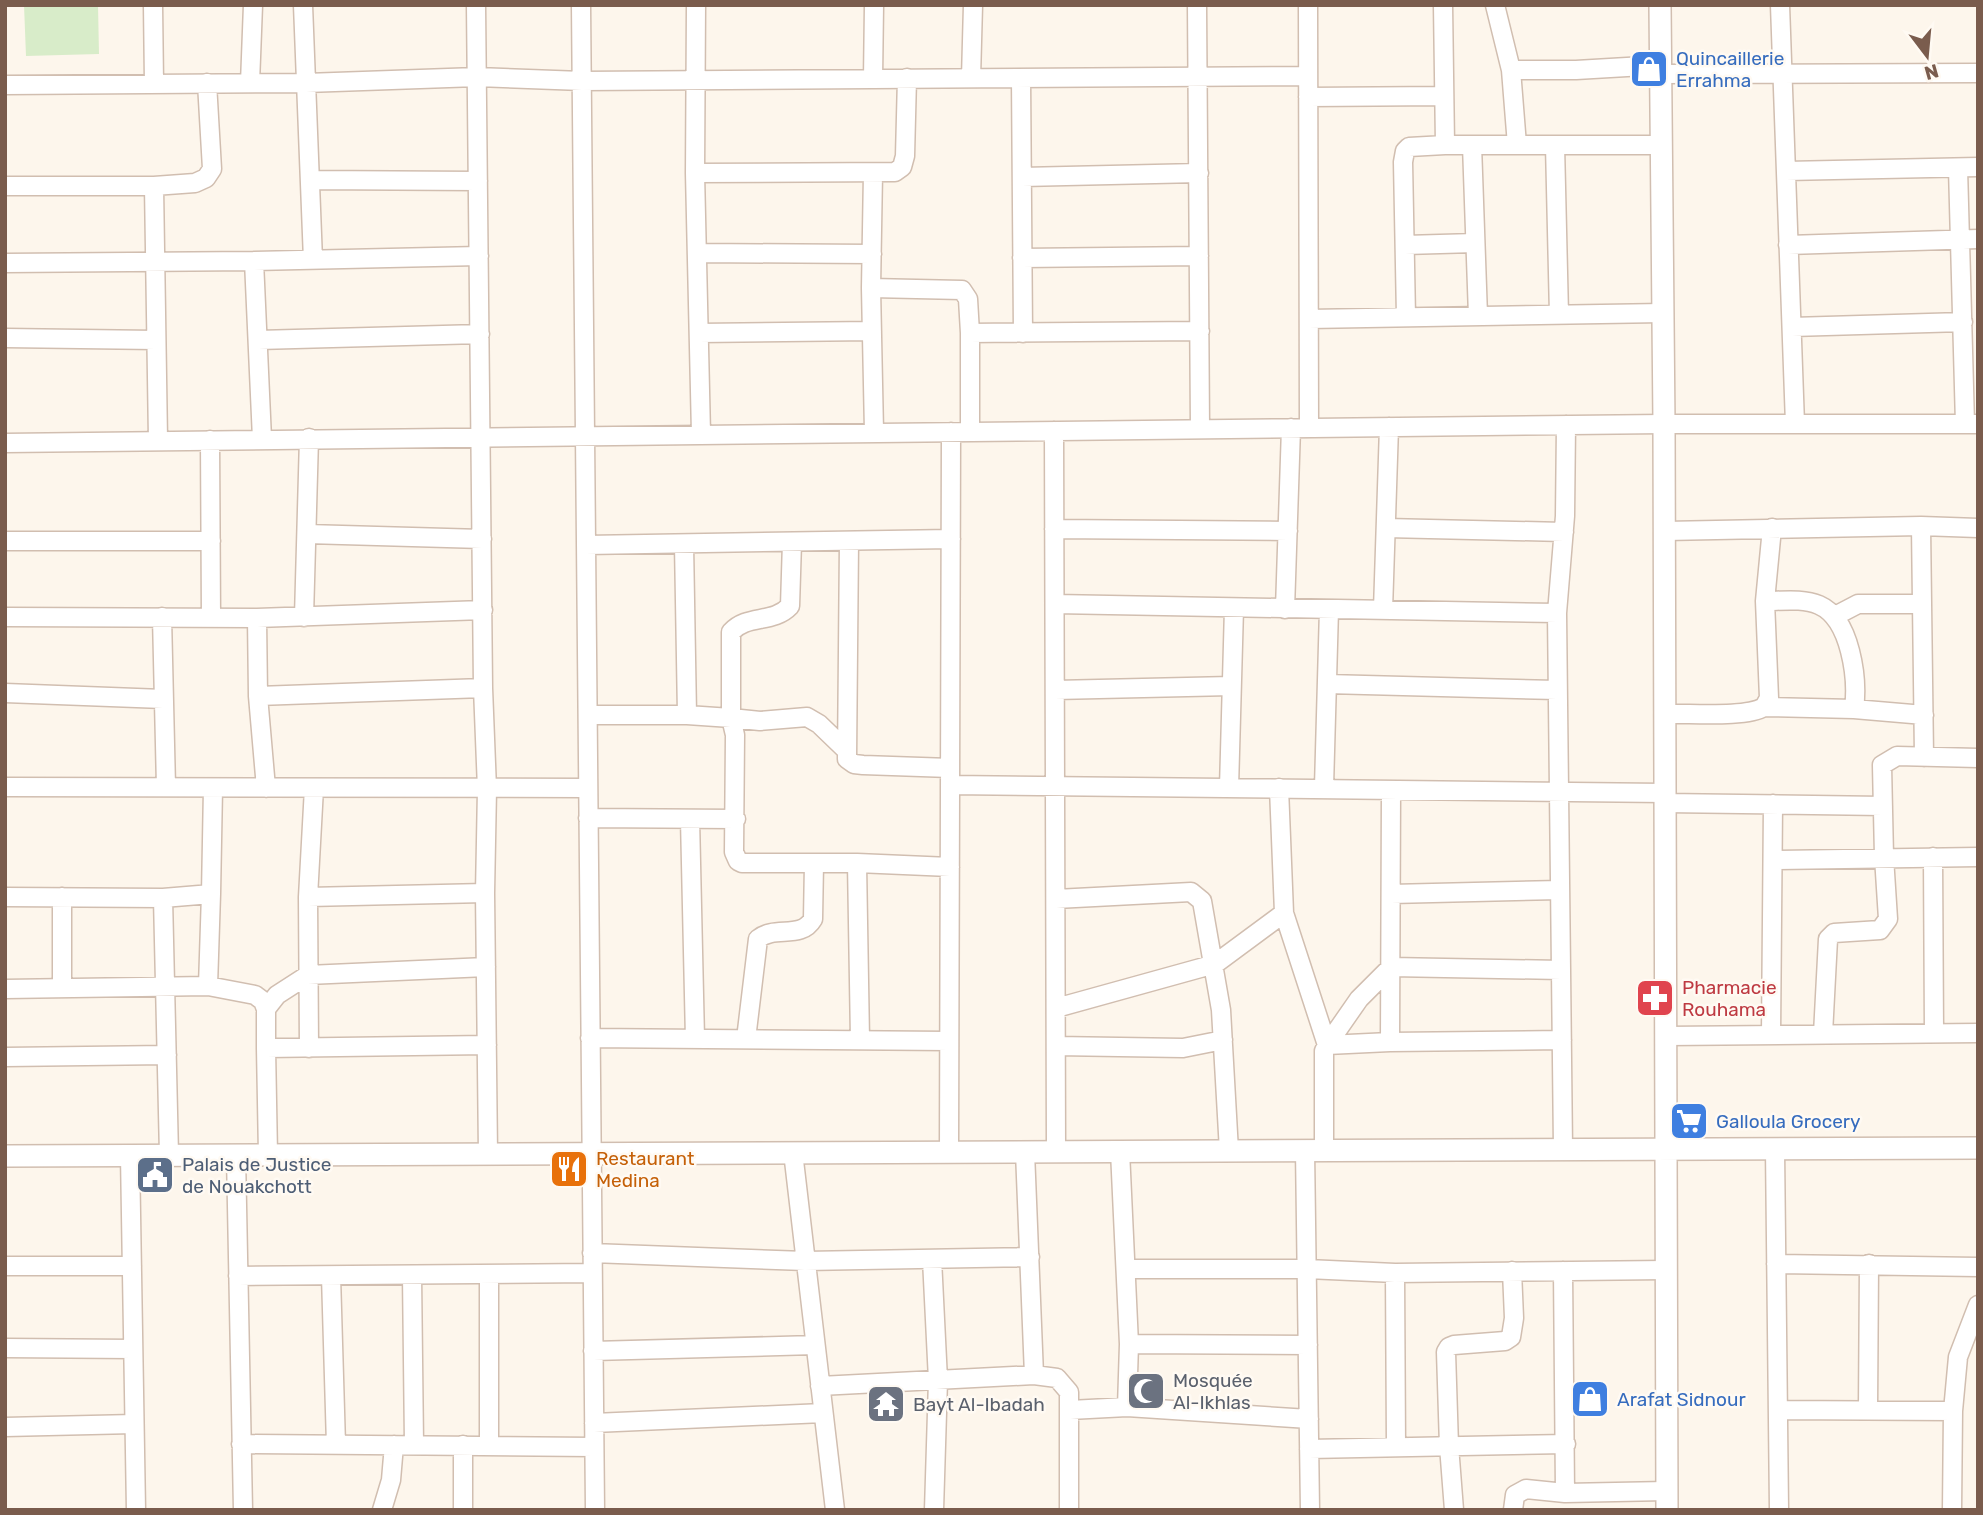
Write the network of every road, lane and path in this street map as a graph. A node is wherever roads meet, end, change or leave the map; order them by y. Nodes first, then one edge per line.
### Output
1 (153, 5) edge
2 (253, 5) edge
3 (303, 5) edge
4 (476, 5) edge
5 (581, 5) edge
6 (696, 5) edge
7 (874, 5) edge
8 (973, 5) edge
9 (1198, 5) edge
10 (1308, 5) edge
11 (1443, 5) edge
12 (1495, 5) edge
13 (1660, 5) edge
14 (1780, 5) edge
15 (1661, 69) junction
16 (1511, 70) junction
17 (1978, 73) edge
18 (1782, 74) junction
19 (1199, 76) junction
20 (1308, 76) junction
21 (477, 77) junction
22 (908, 78) junction
23 (971, 78) junction
24 (1021, 78) junction
25 (873, 79) junction
26 (696, 80) junction
27 (582, 81) junction
28 (207, 83) junction
29 (250, 83) junction
30 (306, 83) junction
31 (154, 84) junction
32 (5, 85) edge
33 (1444, 96) junction
34 (1308, 97) junction
35 (1445, 145) junction
36 (1472, 145) junction
37 (1517, 145) junction
38 (1555, 145) junction
39 (1661, 145) junction
40 (1978, 167) edge
41 (1958, 168) junction
42 (1786, 171) junction
43 (695, 173) junction
44 (873, 173) junction
45 (1199, 173) junction
46 (1022, 177) junction
47 (310, 180) junction
48 (478, 181) junction
49 (5, 186) edge
50 (154, 186) junction
51 (1969, 240) edge
52 (1475, 243) junction
53 (1405, 245) junction
54 (1788, 245) junction
55 (697, 253) junction
56 (872, 254) junction
57 (479, 256) junction
58 (1199, 256) junction
59 (1022, 258) junction
60 (313, 260) junction
61 (254, 261) junction
62 (155, 262) junction
63 (5, 263) edge
64 (871, 288) junction
65 (1663, 313) junction
66 (1559, 315) junction
67 (1478, 316) junction
68 (1406, 317) junction
69 (1309, 319) junction
70 (1963, 321) junction
71 (1791, 327) junction
72 (872, 331) junction
73 (1200, 331) junction
74 (699, 333) junction
75 (970, 333) junction
76 (1023, 333) junction
77 (480, 334) junction
78 (5, 338) edge
79 (156, 340) junction
80 (258, 340) junction
81 (1664, 424) junction
82 (1795, 424) junction
83 (1971, 424) edge
84 (1566, 425) junction
85 (1390, 427) junction
86 (1300, 428) junction
87 (1200, 429) junction
88 (1054, 430) junction
89 (970, 431) junction
90 (874, 432) junction
91 (951, 432) junction
92 (701, 434) junction
93 (585, 436) junction
94 (481, 437) junction
95 (309, 438) junction
96 (262, 439) junction
97 (158, 440) junction
98 (211, 440) junction
99 (5, 443) edge
100 (1921, 526) junction
101 (1386, 528) junction
102 (1772, 528) junction
103 (1978, 528) edge
104 (1054, 529) junction
105 (1288, 531) junction
106 (1665, 531) junction
107 (1564, 532) junction
108 (307, 534) junction
109 (482, 539) junction
110 (951, 539) junction
111 (5, 541) edge
112 (211, 541) junction
113 (849, 541) junction
114 (792, 542) junction
115 (684, 544) junction
116 (586, 545) junction
117 (1765, 601) junction
118 (1055, 604) junction
119 (1922, 604) junction
120 (1234, 608) junction
121 (1285, 609) junction
122 (1329, 609) junction
123 (483, 610) junction
124 (1383, 610) junction
125 (1557, 613) junction
126 (1835, 616) junction
127 (5, 617) edge
128 (162, 617) junction
129 (304, 617) junction
130 (211, 618) junction
131 (257, 618) junction
132 (1327, 684) junction
133 (1231, 686) junction
134 (484, 688) junction
135 (1055, 690) junction
136 (1557, 690) junction
137 (5, 693) edge
138 (258, 696) junction
139 (163, 699) junction
140 (1765, 708) junction
141 (1854, 709) junction
142 (1665, 714) junction
143 (588, 715) junction
144 (687, 715) junction
145 (1924, 715) junction
146 (731, 718) junction
147 (846, 750) junction
148 (1924, 757) junction
149 (1978, 758) edge
150 (950, 776) junction
151 (1056, 786) junction
152 (5, 787) edge
153 (166, 787) junction
154 (213, 788) junction
155 (266, 788) junction
156 (313, 788) junction
157 (588, 788) junction
158 (1228, 788) junction
159 (1279, 788) junction
160 (1324, 788) junction
161 (487, 789) junction
162 (1391, 790) junction
163 (1558, 792) junction
164 (1665, 798) junction
165 (1773, 804) junction
166 (1883, 806) junction
167 (589, 818) junction
168 (690, 819) junction
169 (736, 819) junction
170 (1884, 857) junction
171 (1933, 857) junction
172 (1978, 857) edge
173 (1773, 860) junction
174 (814, 863) junction
175 (857, 863) junction
176 (950, 867) junction
177 (1560, 890) junction
178 (485, 893) junction
179 (211, 894) junction
180 (1391, 894) junction
181 (5, 897) edge
182 (62, 897) junction
183 (308, 897) junction
184 (163, 898) junction
185 (1056, 900) junction
186 (1284, 913) junction
187 (1215, 964) junction
188 (486, 967) junction
189 (1391, 967) junction
190 (1561, 970) junction
191 (308, 975) junction
192 (208, 986) junction
193 (62, 988) junction
194 (166, 988) junction
195 (5, 989) edge
196 (1056, 1008) junction
197 (266, 1009) junction
198 (1934, 1033) junction
199 (1978, 1033) edge
200 (1823, 1034) junction
201 (1771, 1035) junction
202 (1666, 1036) junction
203 (590, 1038) junction
204 (695, 1039) junction
205 (746, 1040) junction
206 (860, 1040) junction
207 (1223, 1040) junction
208 (949, 1041) junction
209 (1562, 1041) junction
210 (1390, 1042) junction
211 (487, 1045) junction
212 (1326, 1045) junction
213 (1056, 1046) junction
214 (266, 1048) junction
215 (309, 1048) junction
216 (167, 1055) junction
217 (5, 1057) edge
218 (1978, 1147) edge
219 (1563, 1149) junction
220 (1666, 1149) junction
221 (1774, 1149) junction
222 (1314, 1150) junction
223 (1056, 1151) junction
224 (1120, 1151) junction
225 (1229, 1151) junction
226 (793, 1152) junction
227 (949, 1152) junction
228 (1025, 1152) junction
229 (592, 1153) junction
230 (488, 1154) junction
231 (130, 1155) junction
232 (169, 1155) junction
233 (236, 1155) junction
234 (268, 1155) junction
235 (5, 1156) edge
236 (592, 1253) junction
237 (1030, 1257) junction
238 (932, 1259) junction
239 (805, 1262) junction
240 (1776, 1264) junction
241 (1869, 1264) junction
242 (5, 1265) edge
243 (132, 1266) junction
244 (1978, 1267) edge
245 (1126, 1269) junction
246 (1307, 1269) junction
247 (1563, 1270) junction
248 (1666, 1270) junction
249 (1512, 1271) junction
250 (592, 1273) junction
251 (1395, 1273) junction
252 (489, 1274) junction
253 (412, 1275) junction
254 (238, 1276) junction
255 (331, 1276) junction
256 (1978, 1305) edge
257 (1970, 1341) edge
258 (1129, 1344) junction
259 (815, 1345) junction
260 (1308, 1345) junction
261 (5, 1348) edge
262 (133, 1349) junction
263 (593, 1351) junction
264 (1034, 1375) junction
265 (938, 1380) junction
266 (820, 1386) junction
267 (1127, 1407) junction
268 (1070, 1410) junction
269 (1778, 1410) junction
270 (1868, 1410) junction
271 (1953, 1411) junction
272 (823, 1413) junction
273 (1309, 1419) junction
274 (594, 1423) junction
275 (134, 1424) junction
276 (5, 1427) edge
277 (241, 1444) junction
278 (1566, 1444) junction
279 (336, 1445) junction
280 (394, 1445) junction
281 (414, 1445) junction
282 (463, 1446) junction
283 (489, 1446) junction
284 (1449, 1446) junction
285 (594, 1447) junction
286 (1396, 1447) junction
287 (1309, 1449) junction
288 (1565, 1493) junction
289 (1666, 1500) edge
290 (136, 1510) edge
291 (243, 1510) edge
292 (382, 1510) edge
293 (463, 1510) edge
294 (595, 1510) edge
295 (835, 1510) edge
296 (934, 1510) edge
297 (1069, 1510) edge
298 (1310, 1510) edge
299 (1454, 1510) edge
300 (1513, 1510) edge
301 (1779, 1510) edge
302 (1952, 1510) edge

1 - 31 street
2 - 29 street
3 - 30 street
4 - 21 street
5 - 27 street
6 - 26 street
7 - 25 street
8 - 23 street
9 - 19 street
10 - 20 street
11 - 33 street
12 - 16 street
13 - 15 street
14 - 18 street
15 - 16 street
15 - 18 street
15 - 39 street
16 - 37 street
17 - 18 street
18 - 42 street
19 - 20 street
19 - 24 street
19 - 45 street
20 - 34 street
21 - 27 street
21 - 30 street
21 - 48 street
22 - 23 street
22 - 25 street
22 - 44 street
23 - 24 street
24 - 46 street
25 - 26 street
26 - 27 street
26 - 43 street
27 - 93 street
28 - 29 street
28 - 31 street
28 - 50 street
29 - 30 street
30 - 47 street
31 - 32 street
33 - 34 street
33 - 35 street
34 - 69 street
35 - 36 street
35 - 53 street
36 - 37 street
36 - 52 street
37 - 38 street
38 - 39 street
38 - 66 street
39 - 65 street
40 - 41 street
41 - 42 street
41 - 51 street
42 - 54 street
43 - 44 street
43 - 55 street
44 - 56 street
45 - 46 street
45 - 58 street
46 - 59 street
47 - 48 street
47 - 60 street
48 - 57 street
49 - 50 street
50 - 62 street
51 - 54 street
51 - 70 street
52 - 53 street
52 - 67 street
53 - 68 street
54 - 71 street
55 - 56 street
55 - 74 street
56 - 64 street
57 - 60 street
57 - 77 street
58 - 59 street
58 - 73 street
59 - 76 street
60 - 61 street
61 - 62 street
61 - 80 street
62 - 63 street
62 - 79 street
64 - 72 street
64 - 75 street
65 - 66 street
65 - 81 street
66 - 67 street
67 - 68 street
68 - 69 street
69 - 86 street
70 - 71 street
70 - 83 street
71 - 82 street
72 - 74 street
72 - 90 street
73 - 76 street
73 - 87 street
74 - 92 street
75 - 76 street
75 - 89 street
77 - 80 street
77 - 94 street
78 - 79 street
79 - 97 street
80 - 96 street
81 - 82 street
81 - 84 street
81 - 106 street
82 - 83 street
84 - 85 street
84 - 107 street
85 - 86 street
85 - 101 street
86 - 87 street
86 - 105 street
87 - 88 street
88 - 89 street
88 - 104 street
89 - 91 street
90 - 91 street
90 - 92 street
91 - 110 street
92 - 93 street
93 - 94 street
93 - 116 street
94 - 95 street
94 - 109 street
95 - 96 street
95 - 108 street
96 - 98 street
97 - 98 street
97 - 99 street
98 - 112 street
100 - 102 street
100 - 103 street
100 - 119 street
101 - 107 street
101 - 124 street
102 - 106 street
102 - 117 street
104 - 105 street
104 - 118 street
105 - 121 street
106 - 142 street
107 - 125 street
108 - 109 street
108 - 129 street
109 - 123 street
110 - 113 street
110 - 150 street
111 - 112 street
112 - 130 street
113 - 114 street
113 - 147 street
114 - 115 street
114 - 146 street
115 - 116 street
115 - 144 street
116 - 143 street
117 - 126 street
117 - 140 street
118 - 120 street
118 - 135 street
119 - 126 street
119 - 145 street
120 - 121 street
120 - 133 street
121 - 122 street
122 - 124 street
122 - 132 street
123 - 129 street
123 - 134 street
124 - 125 street
125 - 136 street
126 - 141 street
127 - 128 street
128 - 130 street
128 - 139 street
129 - 131 street
130 - 131 street
131 - 138 street
132 - 136 street
132 - 160 street
133 - 135 street
133 - 158 street
134 - 138 street
134 - 161 street
135 - 151 street
136 - 163 street
137 - 139 street
138 - 155 street
139 - 153 street
140 - 141 street
140 - 142 street
141 - 145 street
142 - 164 street
143 - 144 street
143 - 157 street
144 - 146 street
145 - 148 street
146 - 147 street
146 - 169 street
147 - 150 street
148 - 149 street
148 - 166 street
150 - 151 street
150 - 176 street
151 - 158 street
151 - 185 street
152 - 153 street
153 - 154 street
154 - 155 street
154 - 179 street
155 - 156 street
156 - 161 street
156 - 183 street
157 - 161 street
157 - 167 street
158 - 159 street
159 - 160 street
159 - 186 street
160 - 162 street
161 - 178 street
162 - 163 street
162 - 180 street
163 - 164 street
163 - 177 street
164 - 165 street
164 - 202 street
165 - 166 street
165 - 173 street
166 - 170 street
167 - 168 street
167 - 203 street
168 - 169 street
168 - 204 street
169 - 174 street
170 - 171 street
170 - 173 street
170 - 200 street
171 - 172 street
171 - 198 street
173 - 201 street
174 - 175 street
174 - 205 street
175 - 176 street
175 - 206 street
176 - 208 street
177 - 180 street
177 - 190 street
178 - 183 street
178 - 188 street
179 - 184 street
179 - 192 street
180 - 189 street
181 - 182 street
182 - 184 street
182 - 193 street
183 - 191 street
184 - 194 street
185 - 187 street
185 - 196 street
186 - 187 street
186 - 212 street
187 - 196 street
187 - 207 street
188 - 191 street
188 - 211 street
189 - 190 street
189 - 210 street
189 - 212 street
190 - 209 street
191 - 197 street
191 - 215 street
192 - 194 street
192 - 197 street
193 - 194 street
193 - 195 street
194 - 216 street
196 - 213 street
197 - 214 street
198 - 199 street
198 - 200 street
200 - 201 street
201 - 202 street
202 - 220 street
203 - 204 street
203 - 229 street
204 - 205 street
205 - 206 street
206 - 208 street
207 - 213 street
207 - 225 street
208 - 227 street
209 - 210 street
209 - 219 street
210 - 212 street
211 - 215 street
211 - 230 street
212 - 222 street
213 - 223 street
214 - 215 street
214 - 234 street
216 - 217 street
216 - 232 street
218 - 221 street
219 - 220 street
219 - 222 street
220 - 221 street
220 - 248 street
221 - 240 street
222 - 225 street
222 - 246 street
223 - 224 street
223 - 228 street
224 - 225 street
224 - 245 street
226 - 227 street
226 - 229 street
226 - 239 street
227 - 228 street
228 - 237 street
229 - 230 street
229 - 236 street
230 - 234 street
231 - 232 street
231 - 235 street
231 - 243 street
232 - 233 street
233 - 234 street
233 - 254 street
236 - 239 street
236 - 250 street
237 - 238 street
237 - 264 street
238 - 239 street
238 - 265 street
239 - 259 street
240 - 241 street
240 - 269 street
241 - 244 street
241 - 270 street
242 - 243 street
243 - 262 street
245 - 246 street
245 - 258 street
246 - 251 street
246 - 260 street
247 - 248 street
247 - 249 street
247 - 278 street
248 - 289 street
249 - 251 street
249 - 284 street
250 - 252 street
250 - 263 street
251 - 286 street
252 - 253 street
252 - 283 street
253 - 255 street
253 - 281 street
254 - 255 street
254 - 277 street
255 - 279 street
256 - 257 street
257 - 271 street
258 - 260 street
258 - 267 street
259 - 263 street
259 - 266 street
260 - 273 street
261 - 262 street
262 - 275 street
263 - 274 street
264 - 265 street
264 - 268 street
265 - 266 street
265 - 296 street
266 - 272 street
267 - 268 street
267 - 273 street
268 - 297 street
269 - 270 street
269 - 301 street
270 - 271 street
271 - 302 street
272 - 274 street
272 - 295 street
273 - 287 street
274 - 285 street
275 - 276 street
275 - 290 street
277 - 279 street
277 - 291 street
278 - 284 street
278 - 288 street
279 - 280 street
280 - 281 street
280 - 292 street
281 - 282 street
282 - 283 street
282 - 293 street
283 - 285 street
284 - 286 street
284 - 299 street
285 - 294 street
286 - 287 street
287 - 298 street
288 - 289 street
288 - 300 street

